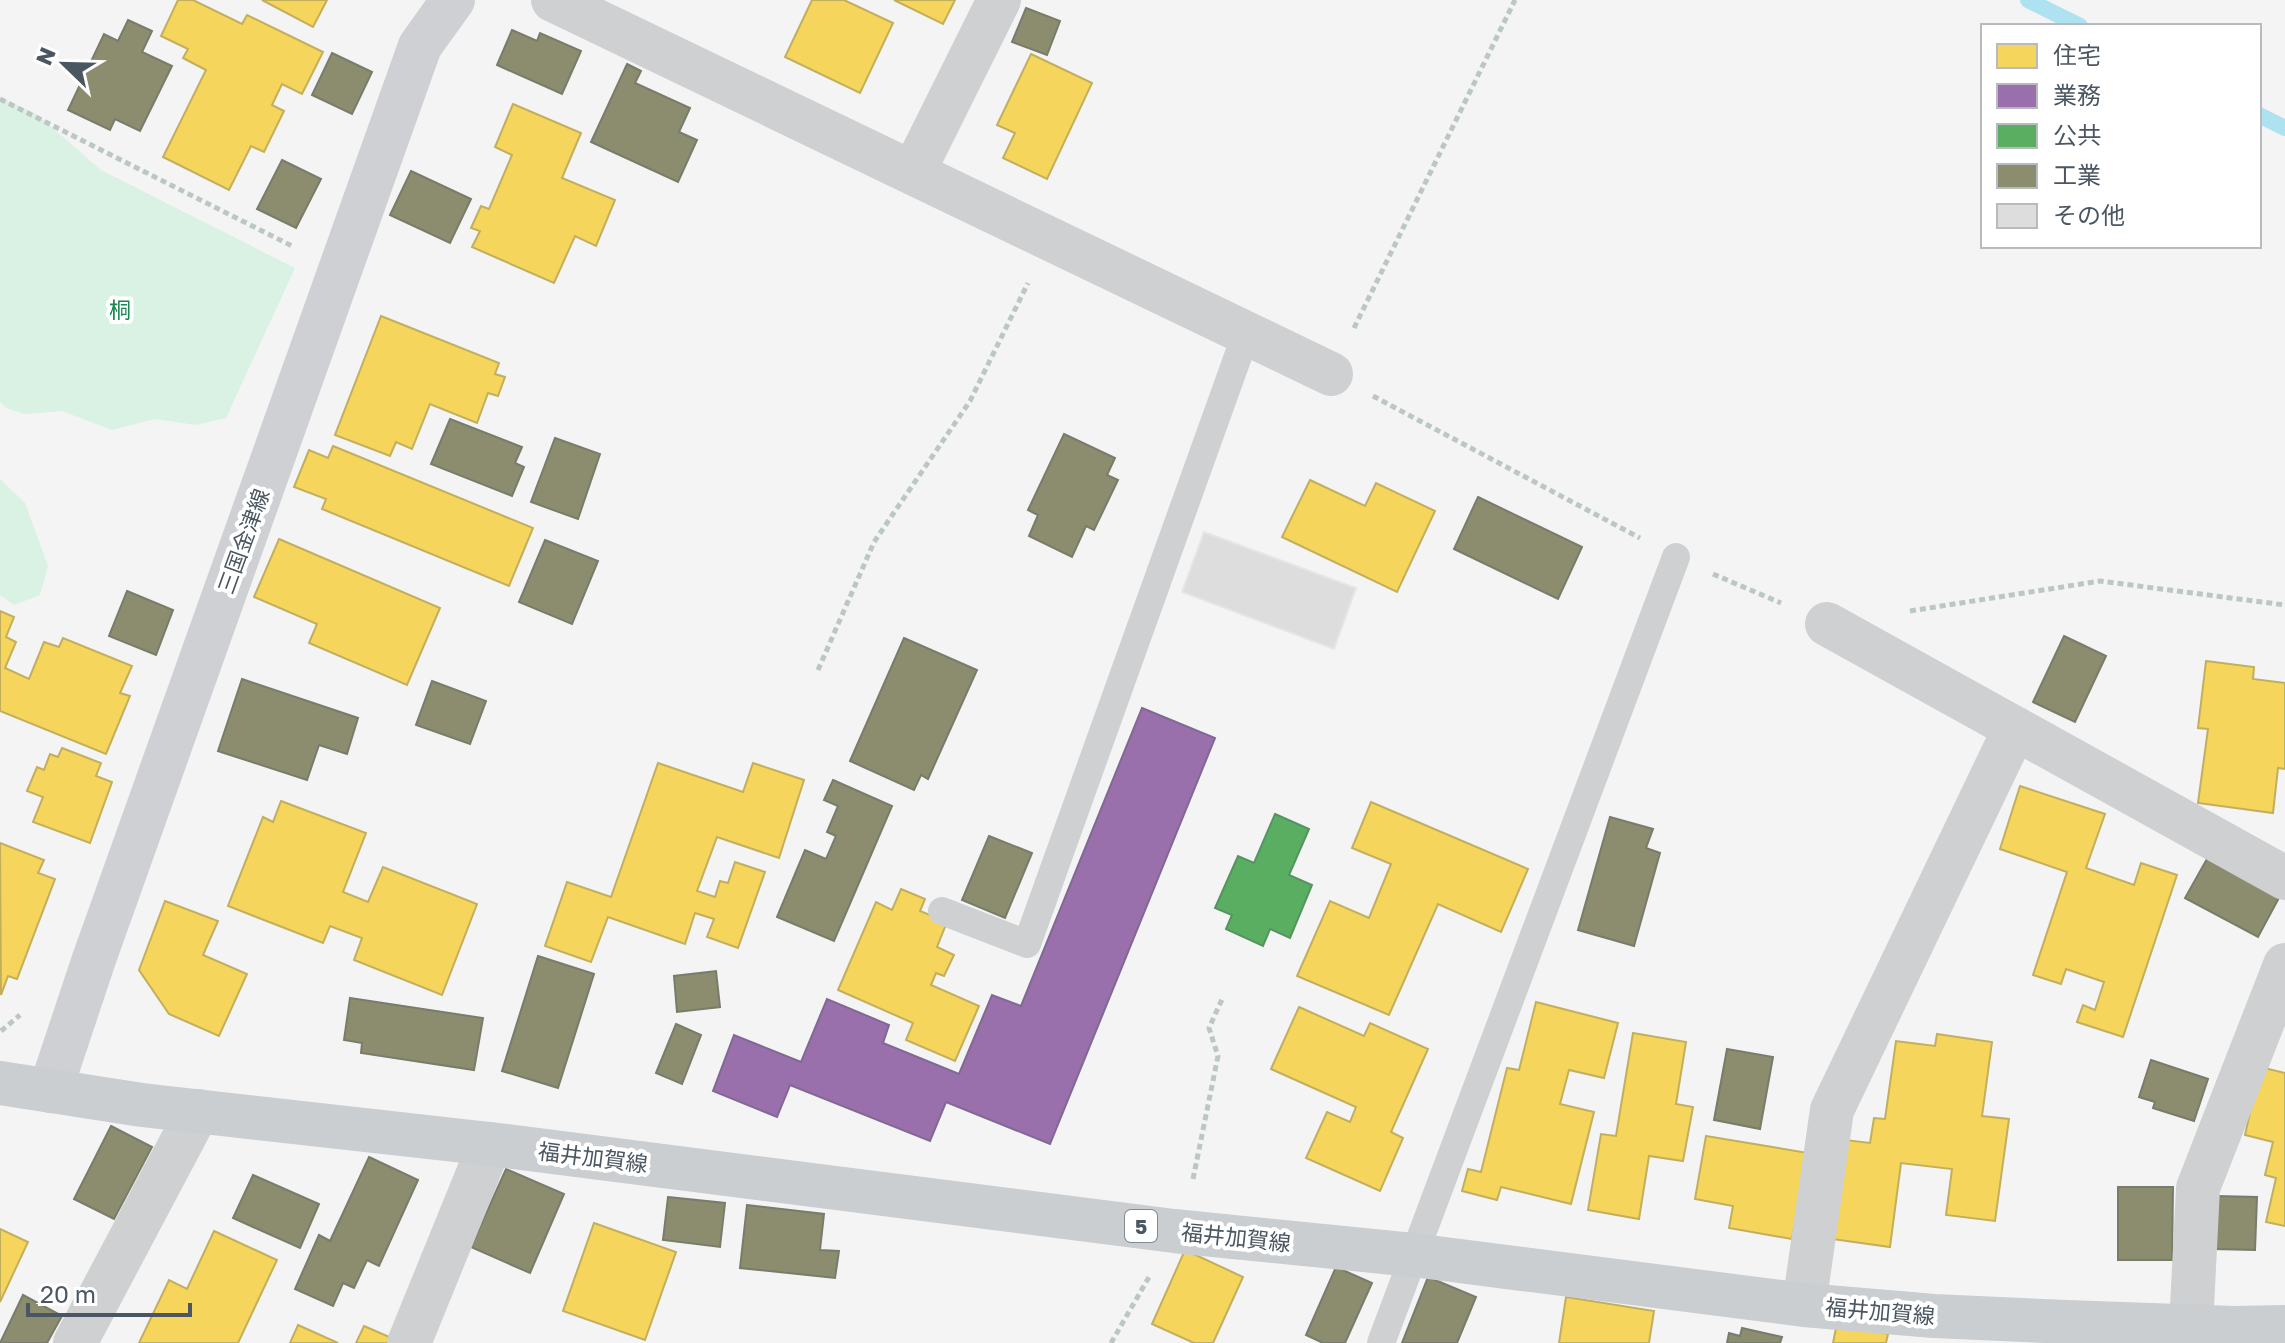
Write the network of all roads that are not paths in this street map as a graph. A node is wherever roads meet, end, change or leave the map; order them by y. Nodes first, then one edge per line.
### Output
1 (453, 0) edge
2 (553, 0) edge
3 (999, 0) edge
4 (913, 173) junction
5 (1246, 334) junction
6 (1331, 374) road end
7 (1676, 557) road end
8 (1827, 624) road end
9 (2015, 728) junction
10 (2285, 878) edge
11 (942, 911) dead end
12 (2285, 965) edge
13 (0, 1083) edge
14 (50, 1091) junction
15 (198, 1111) junction
16 (490, 1144) junction
17 (1413, 1255) junction
18 (1804, 1305) junction
19 (2191, 1327) junction
20 (2285, 1327) edge
21 (75, 1343) edge
22 (409, 1343) edge
23 (1381, 1343) edge

1 - 14 main road, 三国金津線
2 - 4 street
3 - 4 street
4 - 5 street
5 - 6 street
5 - 11 lane
7 - 17 lane
8 - 9 street
9 - 10 street
9 - 18 street
12 - 19 street
13 - 14 main road, 福井加賀線 / 5
14 - 15 main road, 福井加賀線 / 5
15 - 16 main road, 福井加賀線 / 5
15 - 21 street
16 - 17 main road, 福井加賀線 / 5
16 - 22 street
17 - 18 main road, 福井加賀線 / 5
17 - 23 lane
18 - 19 main road, 福井加賀線 / 5
19 - 20 main road, 福井加賀線 / 5

